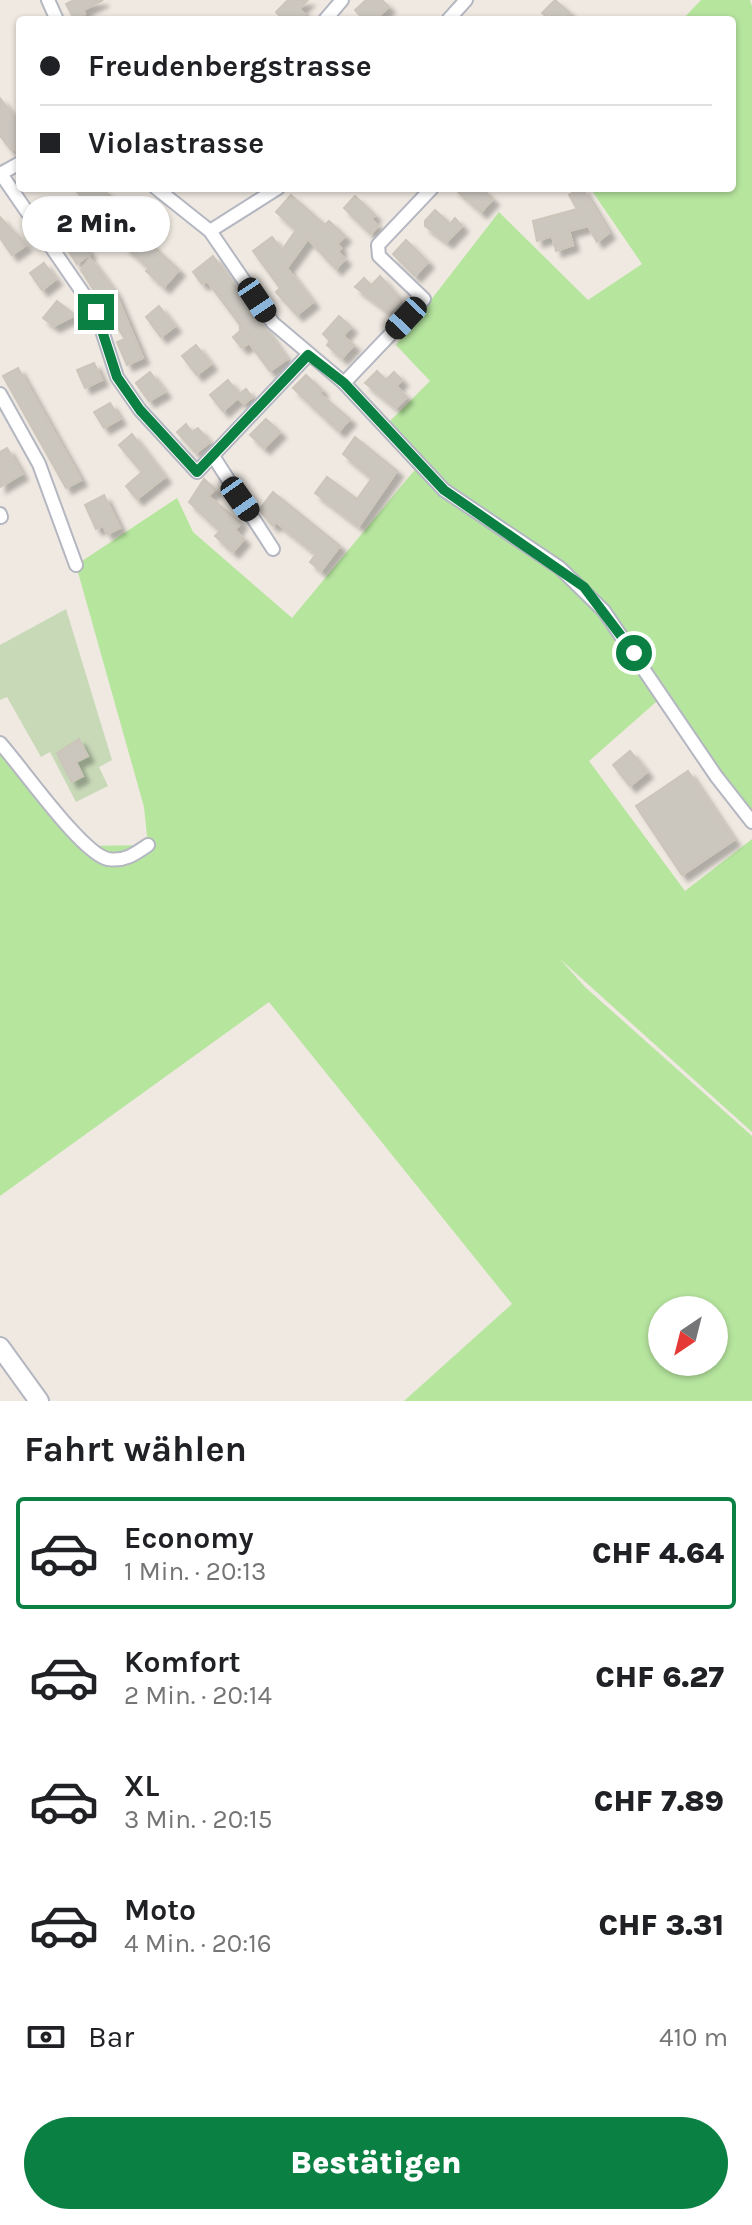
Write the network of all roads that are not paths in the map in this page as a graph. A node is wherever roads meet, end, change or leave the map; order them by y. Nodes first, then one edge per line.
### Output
1 (342, 0) edge
2 (466, 0) edge
3 (328, 16) edge
4 (452, 16) edge
5 (1, 174) edge
6 (163, 192) edge
7 (272, 192) edge
8 (428, 192) edge
9 (210, 231) junction
10 (308, 355) junction
11 (344, 383) junction
12 (0, 394) edge
13 (213, 456) junction
14 (273, 549) dead end
15 (76, 565) dead end
16 (0, 743) edge
17 (752, 822) edge
18 (148, 845) dead end
19 (0, 1347) edge
20 (39, 1401) edge

1 - 3 street
2 - 4 street
5 - 13 street
6 - 9 street
7 - 9 street
8 - 11 street
9 - 10 street
10 - 11 street
10 - 13 street
11 - 17 street
12 - 15 street
13 - 14 street
16 - 18 street
19 - 20 street

